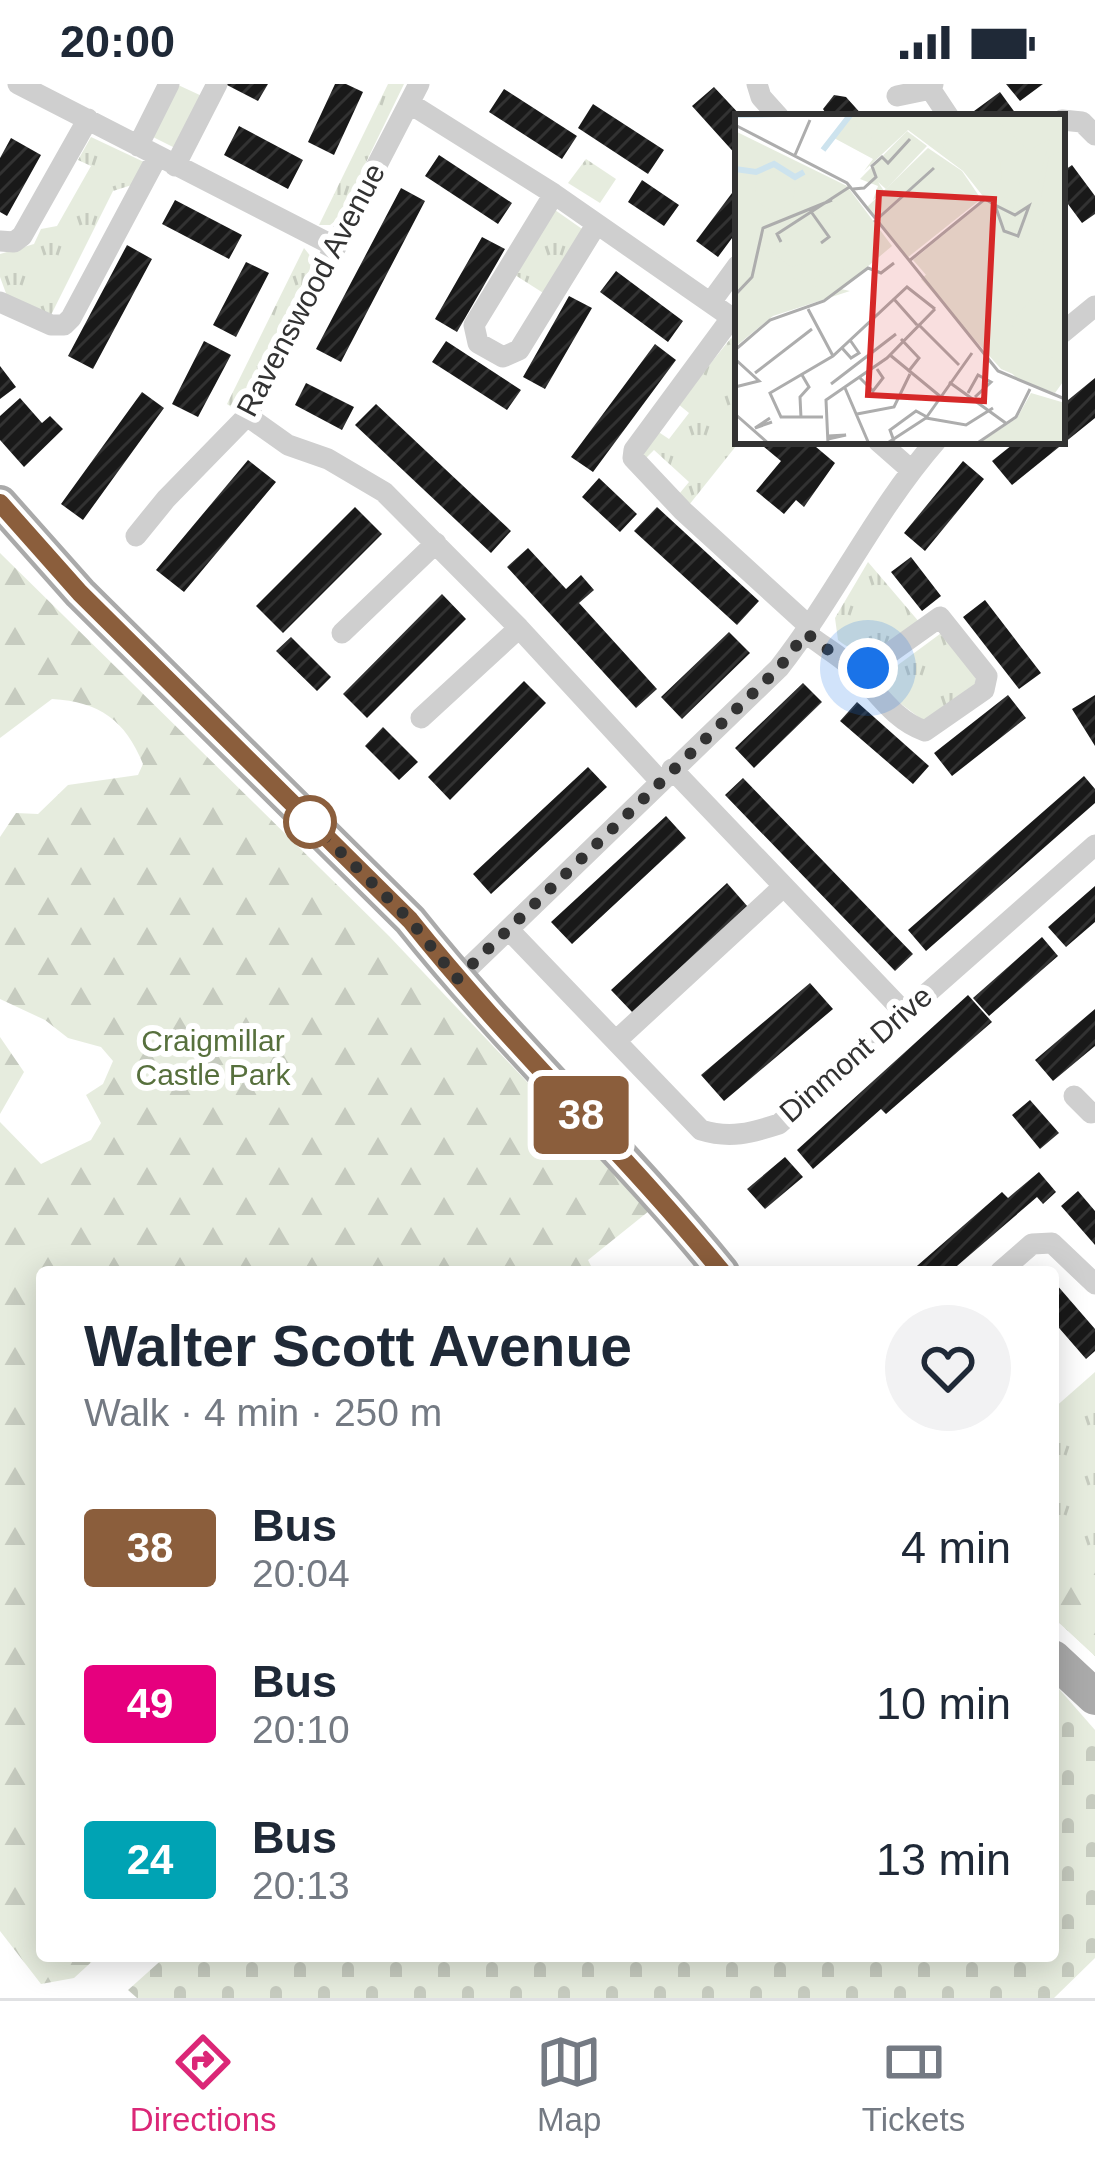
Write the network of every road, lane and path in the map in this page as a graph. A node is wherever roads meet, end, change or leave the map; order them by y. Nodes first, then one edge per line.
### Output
1 (18, 84) edge
2 (169, 84) edge
3 (217, 84) edge
4 (758, 84) edge
5 (930, 86) edge
6 (414, 93) edge
7 (897, 96) dead end
8 (776, 114) edge
9 (947, 114) edge
10 (88, 119) junction
11 (1065, 120) edge
12 (1095, 135) edge
13 (157, 156) junction
14 (554, 194) junction
15 (596, 225) junction
16 (0, 242) edge
17 (336, 247) junction
18 (735, 269) edge
19 (0, 302) edge
20 (711, 302) junction
21 (1095, 307) edge
22 (735, 320) edge
23 (1065, 331) edge
24 (248, 416) junction
25 (881, 444) edge
26 (933, 444) edge
27 (911, 470) junction
28 (0, 503) edge
29 (136, 536) dead end
30 (436, 543) junction
31 (520, 628) junction
32 (808, 630) junction
33 (342, 633) dead end
34 (860, 674) junction
35 (421, 718) dead end
36 (666, 775) junction
37 (1095, 845) edge
38 (784, 886) junction
39 (509, 930) junction
40 (457, 979) junction
41 (903, 1011) junction
42 (618, 1040) junction
43 (717, 1266) edge
44 (1007, 1266) edge
45 (1095, 1284) edge
46 (1059, 1664) edge
47 (1095, 1697) edge

1 - 10 street
2 - 13 street
3 - 13 street
4 - 8 street
5 - 7 street
5 - 9 street
6 - 14 street
6 - 17 street, Ravenswood Avenue
10 - 13 street
10 - 16 street
11 - 12 street
13 - 17 street
13 - 19 street
14 - 15 street
14 - 15 street
15 - 20 street
17 - 24 street, Ravenswood Avenue
18 - 20 street
20 - 22 street
21 - 23 street
22 - 32 street
24 - 29 street, Ravenswood Avenue
24 - 30 street
25 - 27 street
26 - 27 street
27 - 32 street
28 - 40 main road
30 - 31 street
30 - 33 street
31 - 35 street
31 - 36 street
32 - 34 street
32 - 36 street
34 - 34 street
36 - 38 street
36 - 39 street
37 - 41 street, Dinmont Drive
38 - 41 street
38 - 42 street
39 - 40 street
39 - 42 street, Dinmont Drive
40 - 43 main road
41 - 42 street, Dinmont Drive
44 - 45 street
46 - 47 main road

